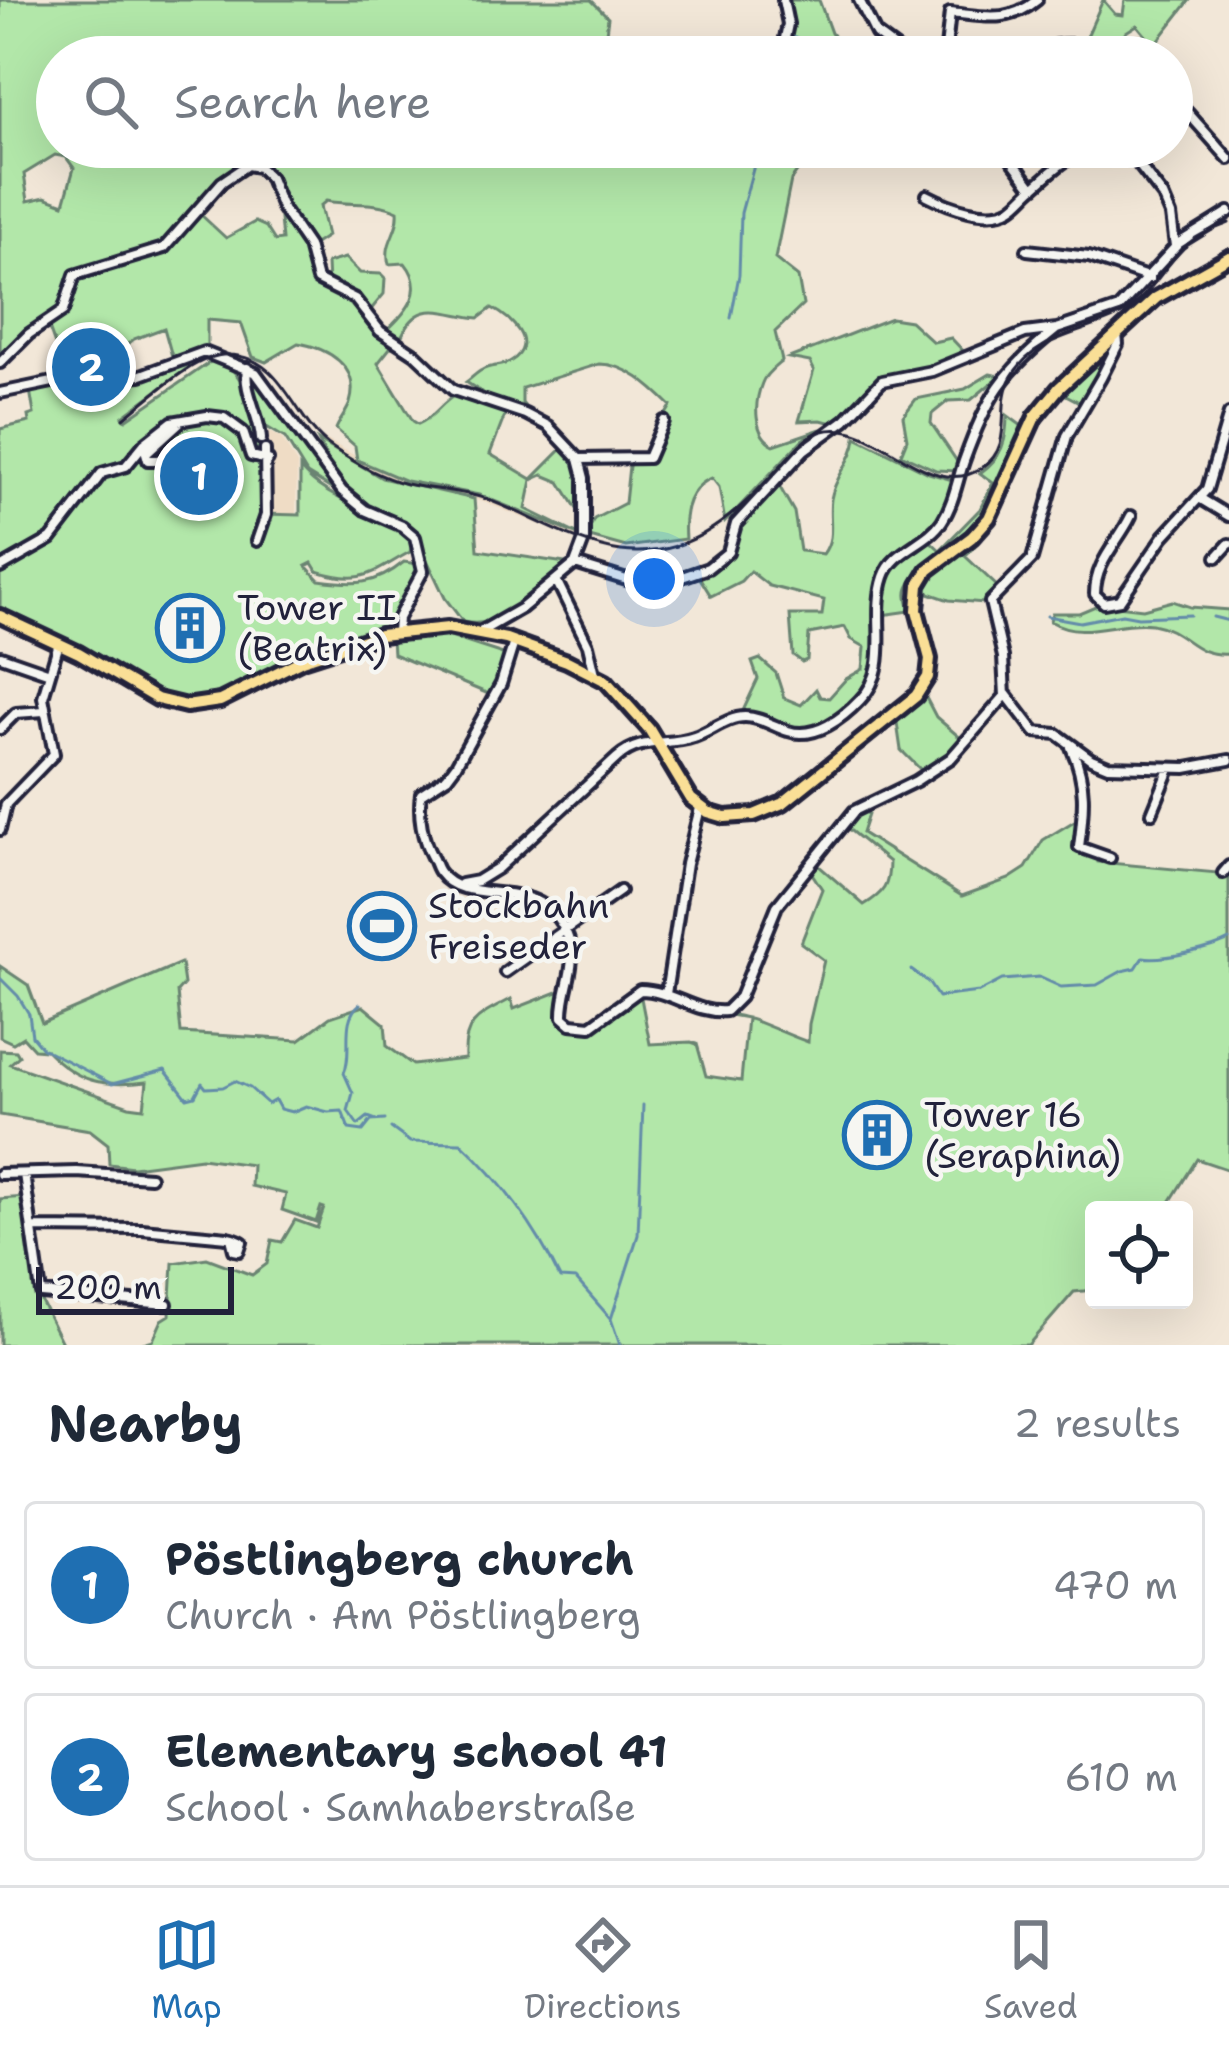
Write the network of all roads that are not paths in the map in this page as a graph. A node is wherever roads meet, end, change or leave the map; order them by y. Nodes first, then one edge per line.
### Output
1 (783, 0) edge
2 (860, 0) edge
3 (1037, 0) edge
4 (785, 36) edge
5 (879, 36) edge
6 (948, 36) edge
7 (1193, 119) edge
8 (1229, 159) edge
9 (242, 168) edge
10 (260, 168) edge
11 (1018, 168) edge
12 (1056, 168) edge
13 (1140, 168) edge
14 (1033, 188) junction
15 (927, 195) dead end
16 (1229, 212) edge
17 (1175, 246) junction
18 (1027, 250) dead end
19 (1229, 257) edge
20 (1150, 278) junction
21 (1057, 329) junction
22 (1118, 334) junction
23 (0, 363) edge
24 (247, 368) junction
25 (0, 393) edge
26 (1229, 414) edge
27 (182, 421) junction
28 (664, 421) dead end
29 (261, 439) dead end
30 (215, 447) dead end
31 (579, 460) junction
32 (1202, 499) junction
33 (1131, 516) dead end
34 (1229, 516) edge
35 (257, 541) dead end
36 (1229, 544) edge
37 (1217, 556) dead end
38 (575, 564) junction
39 (0, 568) edge
40 (557, 582) junction
41 (0, 616) edge
42 (397, 632) junction
43 (480, 632) junction
44 (514, 641) junction
45 (59, 643) junction
46 (2, 656) edge
47 (47, 672) junction
48 (596, 674) junction
49 (1006, 694) junction
50 (44, 711) junction
51 (0, 729) edge
52 (979, 731) junction
53 (657, 740) junction
54 (1069, 743) junction
55 (979, 748) dead end
56 (1229, 760) edge
57 (1170, 769) junction
58 (700, 808) junction
59 (1152, 813) dead end
60 (0, 830) edge
61 (1110, 858) dead end
62 (478, 886) junction
63 (620, 891) dead end
64 (565, 930) junction
65 (505, 972) dead end
66 (666, 995) junction
67 (0, 1174) edge
68 (25, 1174) junction
69 (150, 1177) dead end
70 (32, 1228) junction
71 (231, 1238) dead end
72 (167, 1304) dead end

1 - 4 street
2 - 5 street
3 - 6 street
7 - 8 street
9 - 23 street
10 - 31 street
11 - 14 street
12 - 14 street
13 - 17 street
14 - 15 street
16 - 17 street
17 - 20 street
18 - 20 street
19 - 22 main road
20 - 21 street
21 - 38 street
21 - 53 street
22 - 49 street
22 - 58 main road
24 - 25 street
24 - 29 street
24 - 42 street
26 - 32 street
27 - 30 street
27 - 35 street
27 - 39 street
28 - 31 street
31 - 38 street
32 - 33 street
32 - 34 street
36 - 37 street
38 - 40 street
40 - 43 street
40 - 48 street
41 - 45 main road
42 - 43 main road
42 - 45 main road
43 - 44 main road
44 - 48 main road
44 - 62 street
45 - 47 street
46 - 47 street
47 - 50 street
48 - 53 main road
49 - 52 street
49 - 54 street
50 - 51 street
50 - 60 street
52 - 55 street
52 - 66 street
53 - 58 main road
53 - 62 street
54 - 57 street
54 - 61 street
56 - 57 street
57 - 59 street
58 - 66 street
62 - 64 street
63 - 64 street
64 - 65 street
64 - 66 street
67 - 68 street
68 - 69 street
68 - 70 street
70 - 71 street
70 - 72 street

